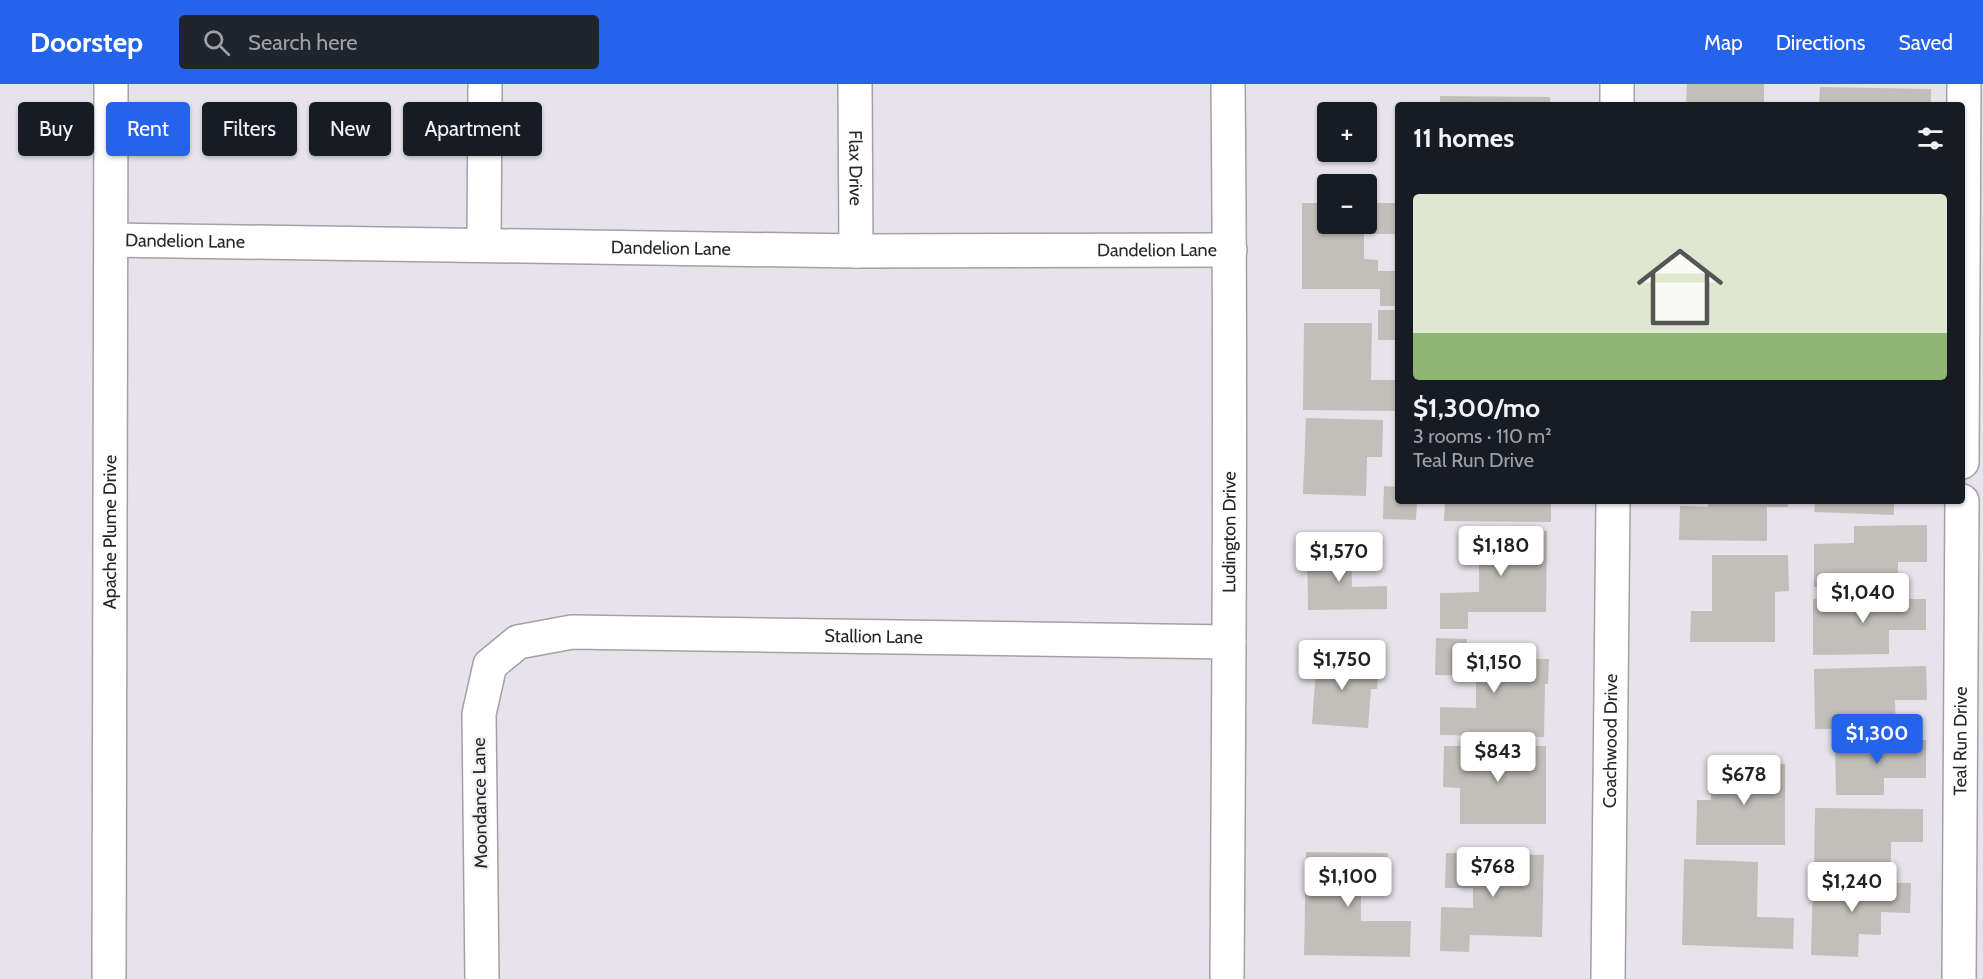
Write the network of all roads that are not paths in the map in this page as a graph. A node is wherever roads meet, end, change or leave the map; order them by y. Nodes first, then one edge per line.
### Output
1 (111, 84) edge
2 (484, 84) edge
3 (855, 84) edge
4 (1228, 84) edge
5 (1617, 84) edge
6 (1964, 84) edge
7 (1617, 102) edge
8 (1964, 102) edge
9 (111, 240) junction
10 (484, 245) junction
11 (1230, 250) junction
12 (856, 251) junction
13 (1613, 504) edge
14 (1962, 504) edge
15 (518, 642) joint
16 (1229, 642) junction
17 (109, 979) edge
18 (483, 979) edge
19 (1227, 979) edge
20 (1608, 979) edge
21 (1959, 979) edge

1 - 9 street, Apache Plume Drive
2 - 10 street
3 - 12 street, Flax Drive
4 - 11 street, Ludington Drive
5 - 7 street
6 - 8 street
9 - 10 street, Dandelion Lane
9 - 17 street, Apache Plume Drive
10 - 12 street, Dandelion Lane
11 - 12 street, Dandelion Lane
11 - 16 street, Ludington Drive
13 - 20 street, Coachwood Drive
14 - 21 street, Teal Run Drive
15 - 16 street, Stallion Lane
15 - 18 street, Moondance Lane
16 - 19 street, Ludington Drive

